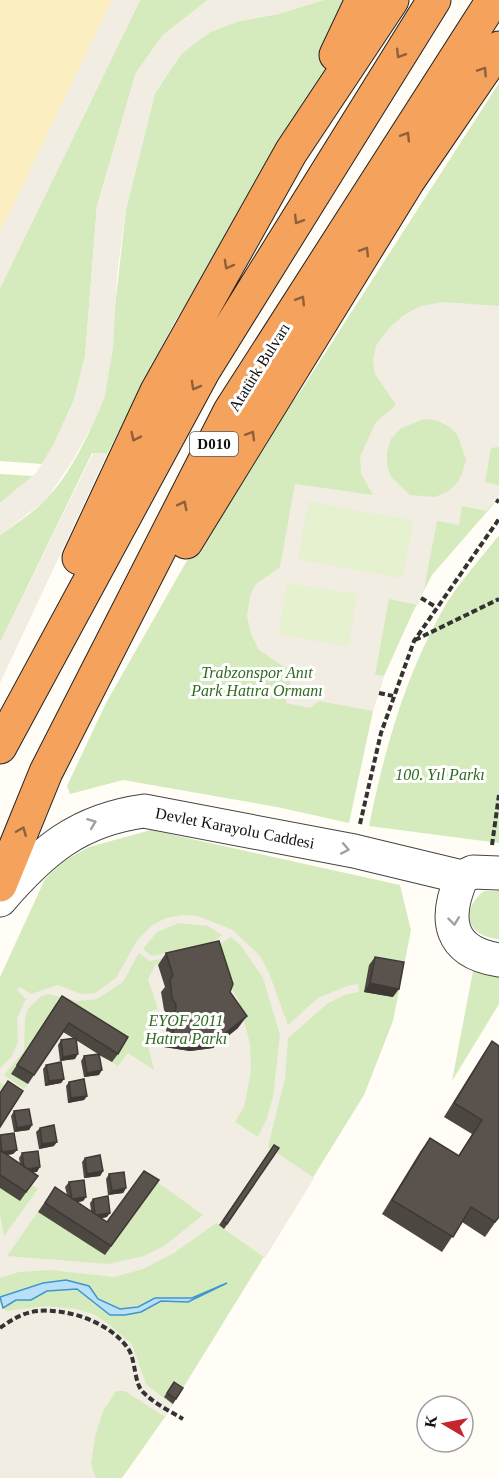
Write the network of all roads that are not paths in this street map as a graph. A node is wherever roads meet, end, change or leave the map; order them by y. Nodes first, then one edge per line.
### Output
1 (382, 0) edge
2 (493, 0) edge
3 (432, 2) edge
4 (487, 38) edge
5 (499, 89) edge
6 (408, 181) junction
7 (0, 735) edge
8 (0, 747) edge
9 (46, 772) junction
10 (483, 874) edge
11 (0, 885) edge
12 (0, 900) edge
13 (499, 960) edge

1 -> 7 highway
2 - 4 highway, Atatürk Bulvarı / D010
3 -> 8 highway, D010
6 -> 4 highway
9 -> 4 highway, Atatürk Bulvarı / D010
5 - 6 highway
9 -> 6 highway
11 -> 9 highway, Atatürk Bulvarı / D010
12 -> 10 street, Devlet Karayolu Caddesi
10 -> 13 street

